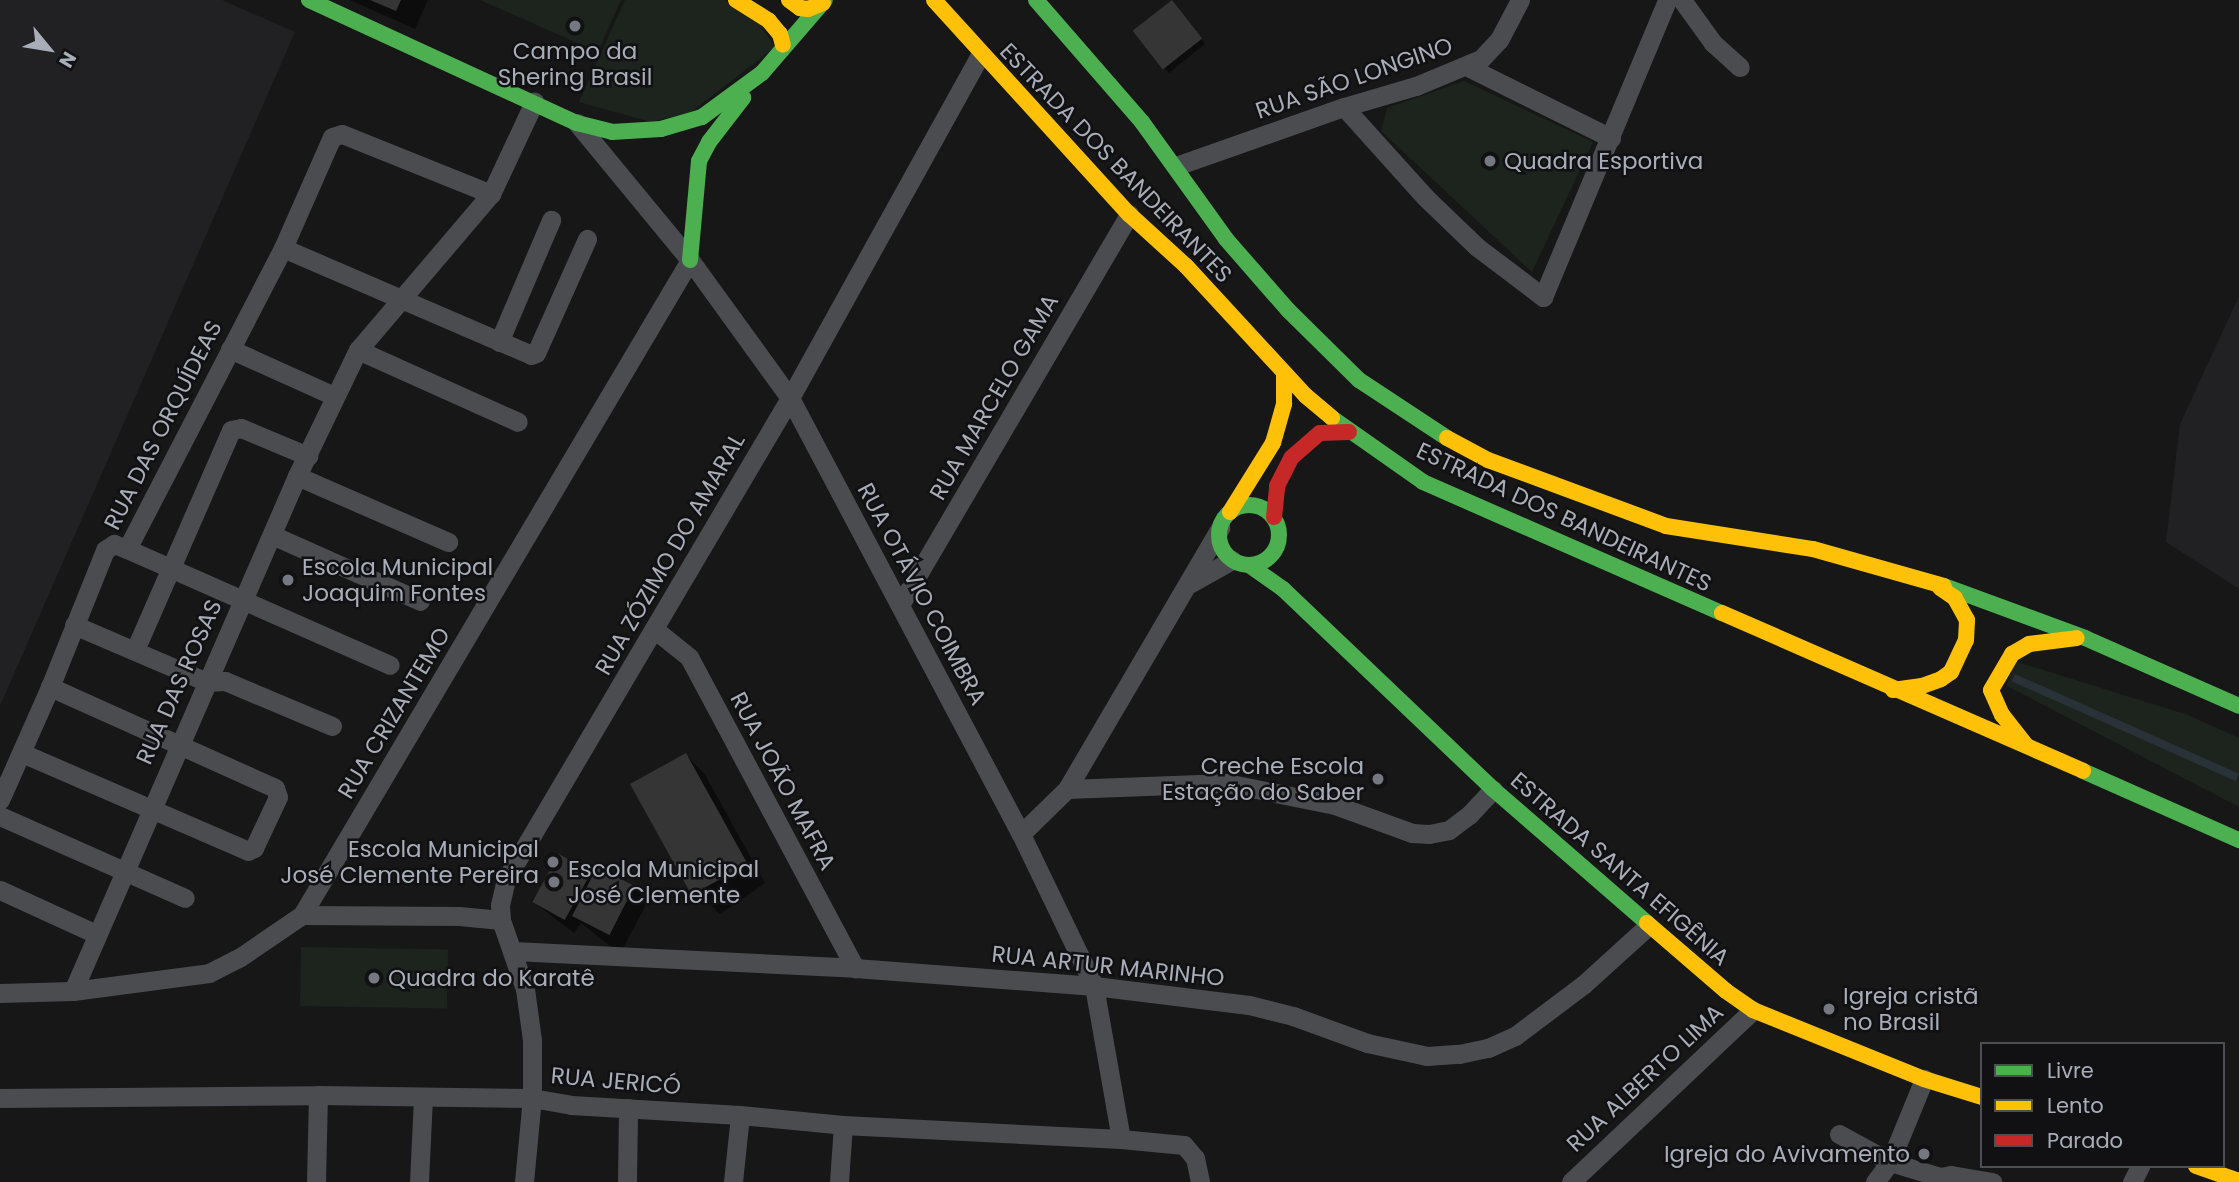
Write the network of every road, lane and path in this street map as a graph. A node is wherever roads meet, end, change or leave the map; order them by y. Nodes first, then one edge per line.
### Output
1 (310, 0) edge
2 (736, 0) edge
3 (789, 0) edge
4 (934, 0) edge
5 (1036, 0) edge
6 (1520, 0) edge
7 (1667, 0) edge
8 (1682, 0) edge
9 (824, 1) edge
10 (783, 46) junction
11 (980, 55) junction
12 (1466, 66) junction
13 (1740, 67) dead end
14 (762, 73) junction
15 (534, 102) junction
16 (1344, 107) junction
17 (577, 123) junction
18 (1611, 138) junction
19 (1176, 166) junction
20 (491, 194) junction
21 (1129, 214) junction
22 (551, 220) dead end
23 (587, 239) dead end
24 (282, 248) junction
25 (690, 260) junction
26 (404, 299) junction
27 (499, 342) junction
28 (230, 349) junction
29 (358, 350) junction
30 (1284, 374) junction
31 (334, 396) junction
32 (790, 398) junction
33 (518, 422) dead end
34 (1349, 432) junction
35 (309, 456) junction
36 (297, 476) junction
37 (1274, 517) junction
38 (1225, 520) junction
39 (272, 535) junction
40 (448, 542) dead end
41 (1278, 545) junction
42 (127, 549) junction
43 (1240, 563) junction
44 (170, 568) junction
45 (1930, 581) junction
46 (1190, 583) junction
47 (1283, 589) junction
48 (242, 601) junction
49 (420, 601) dead end
50 (901, 605) junction
51 (74, 625) junction
52 (654, 629) junction
53 (2085, 638) junction
54 (135, 650) junction
55 (390, 665) dead end
56 (207, 682) junction
57 (50, 687) junction
58 (1893, 690) junction
59 (2239, 706) edge
60 (332, 726) dead end
61 (179, 746) junction
62 (2027, 747) junction
63 (22, 753) junction
64 (1067, 789) junction
65 (1493, 789) junction
66 (0, 800) edge
67 (150, 807) junction
68 (0, 816) edge
69 (1021, 835) junction
70 (2239, 840) edge
71 (124, 870) junction
72 (0, 890) edge
73 (185, 898) dead end
74 (302, 915) junction
75 (501, 920) junction
76 (1648, 926) junction
77 (96, 934) junction
78 (513, 951) junction
79 (855, 968) junction
80 (1094, 986) junction
81 (73, 991) junction
82 (0, 993) edge
83 (1753, 1010) junction
84 (1924, 1079) junction
85 (318, 1096) junction
86 (1980, 1096) edge
87 (423, 1097) junction
88 (0, 1098) edge
89 (532, 1098) junction
90 (628, 1108) junction
91 (740, 1115) junction
92 (843, 1125) junction
93 (1839, 1134) dead end
94 (1121, 1139) junction
95 (1890, 1162) junction
96 (2202, 1168) edge
97 (2239, 1181) edge
98 (316, 1182) edge
99 (419, 1182) edge
100 (524, 1182) edge
101 (627, 1182) edge
102 (733, 1182) edge
103 (839, 1182) edge
104 (1200, 1182) edge
105 (1572, 1182) edge
106 (1875, 1182) edge
107 (1992, 1182) edge

1 - 15 main road
2 - 10 main road
3 - 9 main road
4 - 11 main road, ESTRADA DOS BANDEIRANTES
5 - 19 main road, ESTRADA DOS BANDEIRANTES
6 - 12 street, RUA SÃO LONGINO
7 - 18 street
8 - 13 street
9 - 10 main road
10 - 14 main road
11 - 21 main road, ESTRADA DOS BANDEIRANTES
11 - 32 street, RUA ZÓZIMO DO AMARAL
12 - 16 street, RUA SÃO LONGINO
12 - 18 street
14 - 17 main road
14 - 25 main road
15 - 17 main road
15 - 20 street, RUA DAS ROSAS
16 - 18 street
16 - 19 street, RUA SÃO LONGINO
17 - 25 street, RUA OTÁVIO COIMBRA
19 - 45 main road, ESTRADA DOS BANDEIRANTES
20 - 24 street, RUA DAS ORQUÍDEAS
20 - 26 street, RUA DAS ROSAS
21 - 30 main road, ESTRADA DOS BANDEIRANTES
21 - 50 street, RUA MARCELO GAMA
22 - 27 street
23 - 27 street
24 - 26 street
24 - 28 street, RUA DAS ORQUÍDEAS
25 - 32 street, RUA OTÁVIO COIMBRA
25 - 74 street, RUA CRIZANTEMO
26 - 27 street
26 - 29 street, RUA DAS ROSAS
28 - 31 street
28 - 42 street, RUA DAS ORQUÍDEAS
29 - 31 street, RUA DAS ROSAS
29 - 33 street
30 - 34 main road, ESTRADA DOS BANDEIRANTES
30 - 38 main road
31 - 35 street, RUA DAS ROSAS
32 - 50 street, RUA OTÁVIO COIMBRA
32 - 52 street, RUA ZÓZIMO DO AMARAL
34 - 37 main road
34 - 58 main road, ESTRADA DOS BANDEIRANTES
35 - 36 street, RUA DAS ROSAS
35 - 44 street
36 - 39 street, RUA DAS ROSAS
36 - 40 street
37 - 38 main road
37 - 41 main road
38 - 43 main road
38 - 46 street
39 - 48 street, RUA DAS ROSAS
39 - 49 street
41 - 43 main road
41 - 47 main road
42 - 44 street
42 - 51 street, RUA DAS ORQUÍDEAS
43 - 46 street
43 - 47 main road, ESTRADA SANTA EFIGÊNIA
44 - 48 street
44 - 54 street
45 - 53 main road, ESTRADA DOS BANDEIRANTES
45 - 58 main road
46 - 64 street
47 - 65 main road, ESTRADA SANTA EFIGÊNIA
48 - 55 street
48 - 56 street, RUA DAS ROSAS
50 - 69 street, RUA OTÁVIO COIMBRA
51 - 54 street
51 - 57 street, RUA DAS ORQUÍDEAS
52 - 75 street, RUA ZÓZIMO DO AMARAL
52 - 79 street, RUA JOÃO MAFRA
53 - 59 main road, ESTRADA DOS BANDEIRANTES
53 - 62 main road
54 - 56 street
56 - 60 street
56 - 61 street, RUA DAS ROSAS
57 - 61 street
57 - 63 street, RUA DAS ORQUÍDEAS
58 - 62 main road, ESTRADA DOS BANDEIRANTES
61 - 67 street, RUA DAS ROSAS
61 - 67 street
62 - 70 main road, ESTRADA DOS BANDEIRANTES
63 - 66 street, RUA DAS ORQUÍDEAS
63 - 67 street
64 - 65 street
64 - 69 street
65 - 76 main road, ESTRADA SANTA EFIGÊNIA
67 - 71 street, RUA DAS ROSAS
68 - 71 street
69 - 80 street, RUA OTÁVIO COIMBRA
71 - 73 street
71 - 77 street, RUA DAS ROSAS
72 - 77 street
74 - 75 street
74 - 81 street, RUA CRIZANTEMO
75 - 78 street, RUA ZÓZIMO DO AMARAL
76 - 80 street, RUA ARTUR MARINHO
76 - 83 main road, ESTRADA SANTA EFIGÊNIA
77 - 81 street, RUA DAS ROSAS
78 - 79 street, RUA ARTUR MARINHO
78 - 89 street, RUA ZÓZIMO DO AMARAL
79 - 80 street, RUA ARTUR MARINHO
80 - 94 street, RUA OTÁVIO COIMBRA
81 - 82 street, RUA CRIZANTEMO
83 - 84 main road, ESTRADA SANTA EFIGÊNIA
83 - 105 street, RUA ALBERTO LIMA
84 - 86 main road, ESTRADA SANTA EFIGÊNIA
84 - 95 street
85 - 87 street, RUA JERICÓ
85 - 88 street, RUA JERICÓ
85 - 98 street
87 - 89 street, RUA JERICÓ
87 - 99 street
89 - 90 street, RUA JERICÓ
89 - 100 street, RUA ZÓZIMO DO AMARAL
90 - 91 street, RUA JERICÓ
90 - 101 street
91 - 92 street, RUA JERICÓ
91 - 102 street
92 - 94 street, RUA JERICÓ
92 - 103 street
93 - 95 street
94 - 104 street, RUA JERICÓ
95 - 106 street
95 - 107 street
96 - 97 main road

